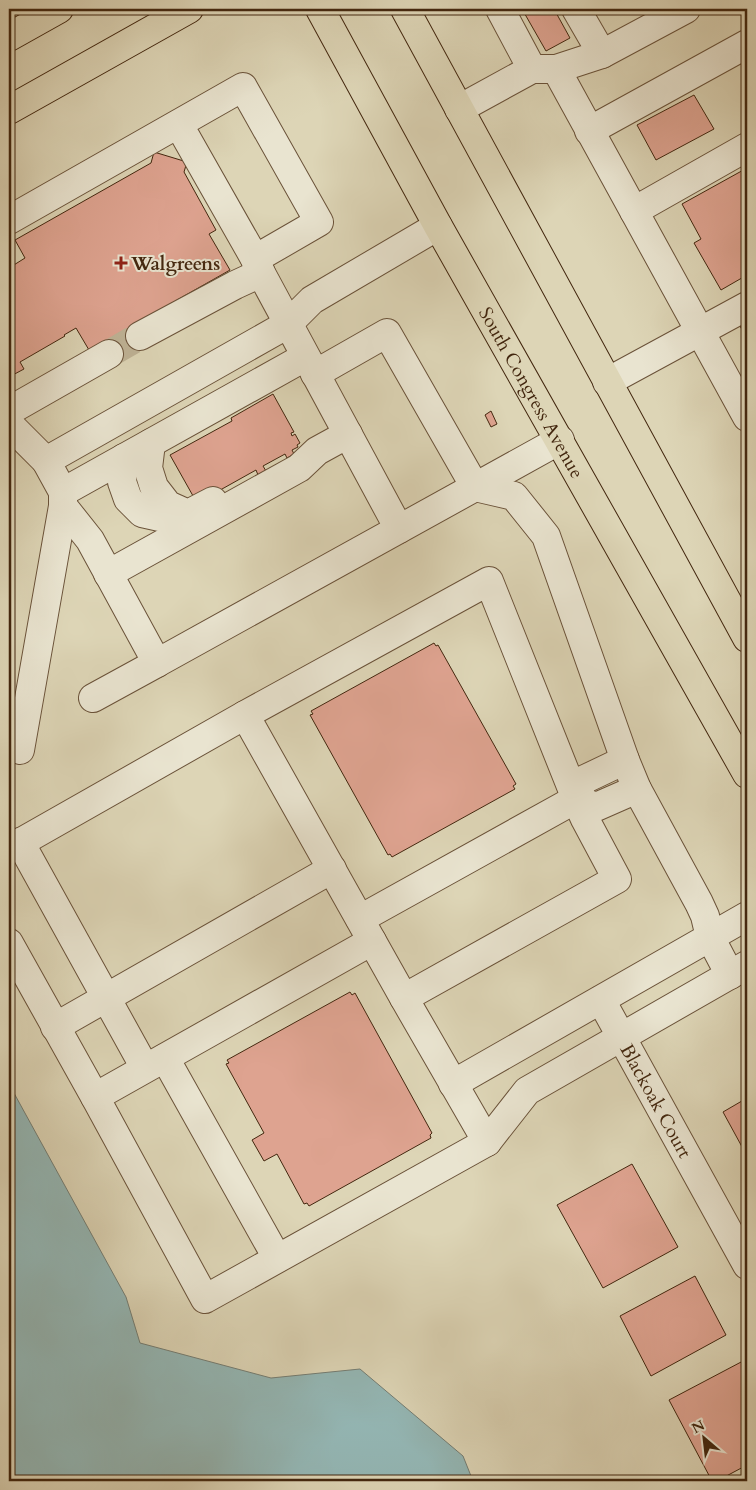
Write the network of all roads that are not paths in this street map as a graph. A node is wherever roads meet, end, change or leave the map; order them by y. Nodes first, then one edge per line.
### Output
1 (60, 9) edge
2 (189, 9) edge
3 (320, 9) edge
4 (405, 9) edge
5 (500, 9) edge
6 (576, 9) edge
7 (658, 9) edge
8 (686, 9) edge
9 (9, 38) edge
10 (747, 44) edge
11 (599, 49) junction
12 (544, 69) junction
13 (459, 109) junction
14 (9, 110) edge
15 (179, 125) junction
16 (589, 130) junction
17 (747, 147) edge
18 (634, 211) junction
19 (9, 220) edge
20 (438, 226) junction
21 (258, 266) junction
22 (747, 306) edge
23 (288, 324) junction
24 (700, 332) junction
25 (140, 336) tunnel mouth
26 (109, 354) tunnel mouth
27 (310, 365) junction
28 (607, 382) junction
29 (9, 411) edge
30 (747, 417) edge
31 (9, 424) edge
32 (348, 434) junction
33 (560, 440) junction
34 (151, 443) junction
35 (317, 451) junction
36 (124, 458) junction
37 (46, 461) junction
38 (475, 487) junction
39 (63, 499) junction
40 (188, 514) junction
41 (399, 529) junction
42 (108, 574) junction
43 (747, 638) edge
44 (157, 662) junction
45 (93, 698) dead end
46 (245, 715) junction
47 (20, 750) dead end
48 (625, 760) junction
49 (747, 774) edge
50 (637, 789) junction
51 (576, 798) junction
52 (14, 845) edge
53 (332, 869) junction
54 (747, 916) edge
55 (366, 930) junction
56 (710, 937) junction
57 (9, 944) edge
58 (739, 970) edge
59 (107, 998) junction
60 (404, 998) junction
61 (601, 1000) junction
62 (55, 1027) junction
63 (621, 1036) junction
64 (155, 1063) junction
65 (453, 1084) junction
66 (95, 1097) junction
67 (487, 1142) junction
68 (277, 1258) junction
69 (747, 1265) edge

1 - 9 main road
2 - 14 main road
3 - 20 main road, South Congress Avenue
4 - 13 main road
5 - 12 street
6 - 11 street
7 - 11 street
8 - 11 street
10 - 16 street
11 - 12 street
12 - 13 street
12 - 16 street
13 - 28 main road
15 - 19 street
15 - 21 street
15 - 21 street
16 - 18 street
17 - 18 street
18 - 24 street
20 - 23 street
20 - 33 main road, South Congress Avenue
21 - 23 street
21 - 25 street
22 - 24 street
23 - 27 street
23 - 37 street
24 - 28 street
24 - 30 street
26 - 29 street
27 - 32 street
27 - 34 street
27 - 38 street
28 - 43 main road
31 - 37 street
32 - 35 street
32 - 41 street
33 - 38 street
33 - 49 main road, South Congress Avenue
34 - 36 street
34 - 40 street
35 - 40 street
35 - 42 street
36 - 39 street
36 - 40 street
37 - 39 street
38 - 41 street
38 - 48 street
39 - 42 street
39 - 47 street
41 - 44 street
42 - 44 street
44 - 45 street
46 - 51 street
46 - 52 street
46 - 53 street
48 - 50 street
48 - 51 street
50 - 51 street
50 - 56 street
51 - 55 street
51 - 60 street
52 - 59 street
53 - 55 street
53 - 59 street
54 - 56 street
55 - 60 street
55 - 64 street
56 - 58 street
56 - 61 street
57 - 62 street
58 - 63 street, Blackoak Court
59 - 62 street
59 - 64 street
60 - 65 street
61 - 63 street
61 - 65 street
62 - 66 street
63 - 67 street
63 - 69 street, Blackoak Court
64 - 66 street
64 - 68 street
65 - 67 street
66 - 68 street
67 - 68 street

